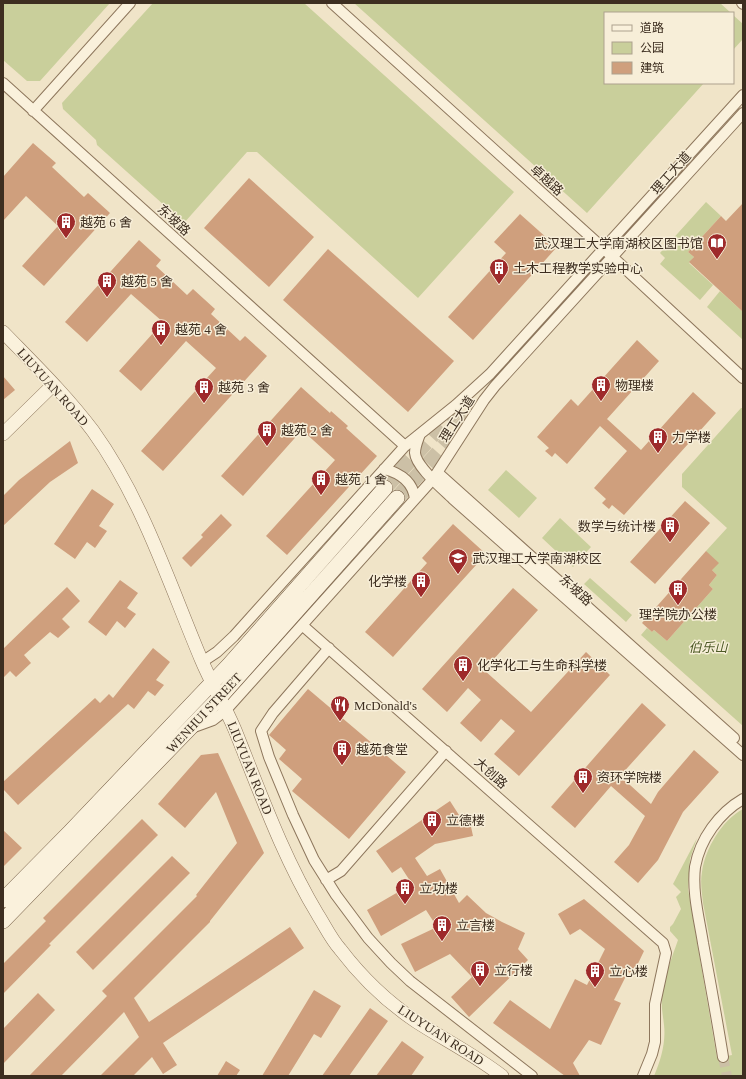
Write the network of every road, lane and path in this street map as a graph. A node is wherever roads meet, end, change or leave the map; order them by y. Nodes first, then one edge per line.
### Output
1 (130, 3) edge
2 (332, 3) edge
3 (3, 83) edge
4 (743, 95) edge
5 (33, 111) junction
6 (743, 113) edge
7 (604, 249) junction
8 (613, 257) junction
9 (3, 332) edge
10 (743, 378) edge
11 (53, 384) junction
12 (421, 433) junction
13 (3, 434) edge
14 (405, 446) junction
15 (384, 469) junction
16 (436, 476) junction
17 (385, 488) tunnel mouth
18 (397, 498) tunnel mouth
19 (415, 499) junction
20 (302, 625) junction
21 (329, 648) junction
22 (202, 662) junction
23 (212, 683) junction
24 (223, 704) junction
25 (743, 746) edge
26 (446, 751) junction
27 (743, 755) edge
28 (743, 798) edge
29 (326, 880) junction
30 (3, 900) edge
31 (3, 921) edge
32 (723, 1057) tunnel mouth
33 (502, 1076) edge
34 (532, 1076) edge
35 (643, 1076) edge

1 - 5 street
2 - 7 street, 卓越路
3 - 5 street, 东坡路
4 - 7 street, 理工大道
5 - 14 street, 东坡路
6 - 8 street, 理工大道
7 - 8 street, 卓越路
7 - 12 street, 理工大道
8 - 10 street, 卓越路
8 - 16 street, 理工大道
9 - 11 street, LIUYUAN ROAD
11 - 13 street
11 - 22 street, LIUYUAN ROAD
12 - 14 street, 理工大道
12 - 16 street, 东坡路
14 - 15 street, 理工大道
15 - 19 street
15 - 22 street, 理工大道
16 - 19 street, 理工大道
16 - 25 street, 东坡路
16 - 27 street, 东坡路
17 - 23 main road, WENHUI STREET
18 - 24 main road, WENHUI STREET
19 - 20 street, 理工大道
20 - 21 street, 大创路
20 - 24 street, 理工大道
21 - 26 street, 大创路
21 - 29 street
22 - 23 street, LIUYUAN ROAD
23 - 24 street, LIUYUAN ROAD
23 - 30 main road, WENHUI STREET
24 - 31 main road, WENHUI STREET
24 - 33 street, LIUYUAN ROAD
26 - 29 street
26 - 35 street, 大创路
28 - 32 street
29 - 34 street

